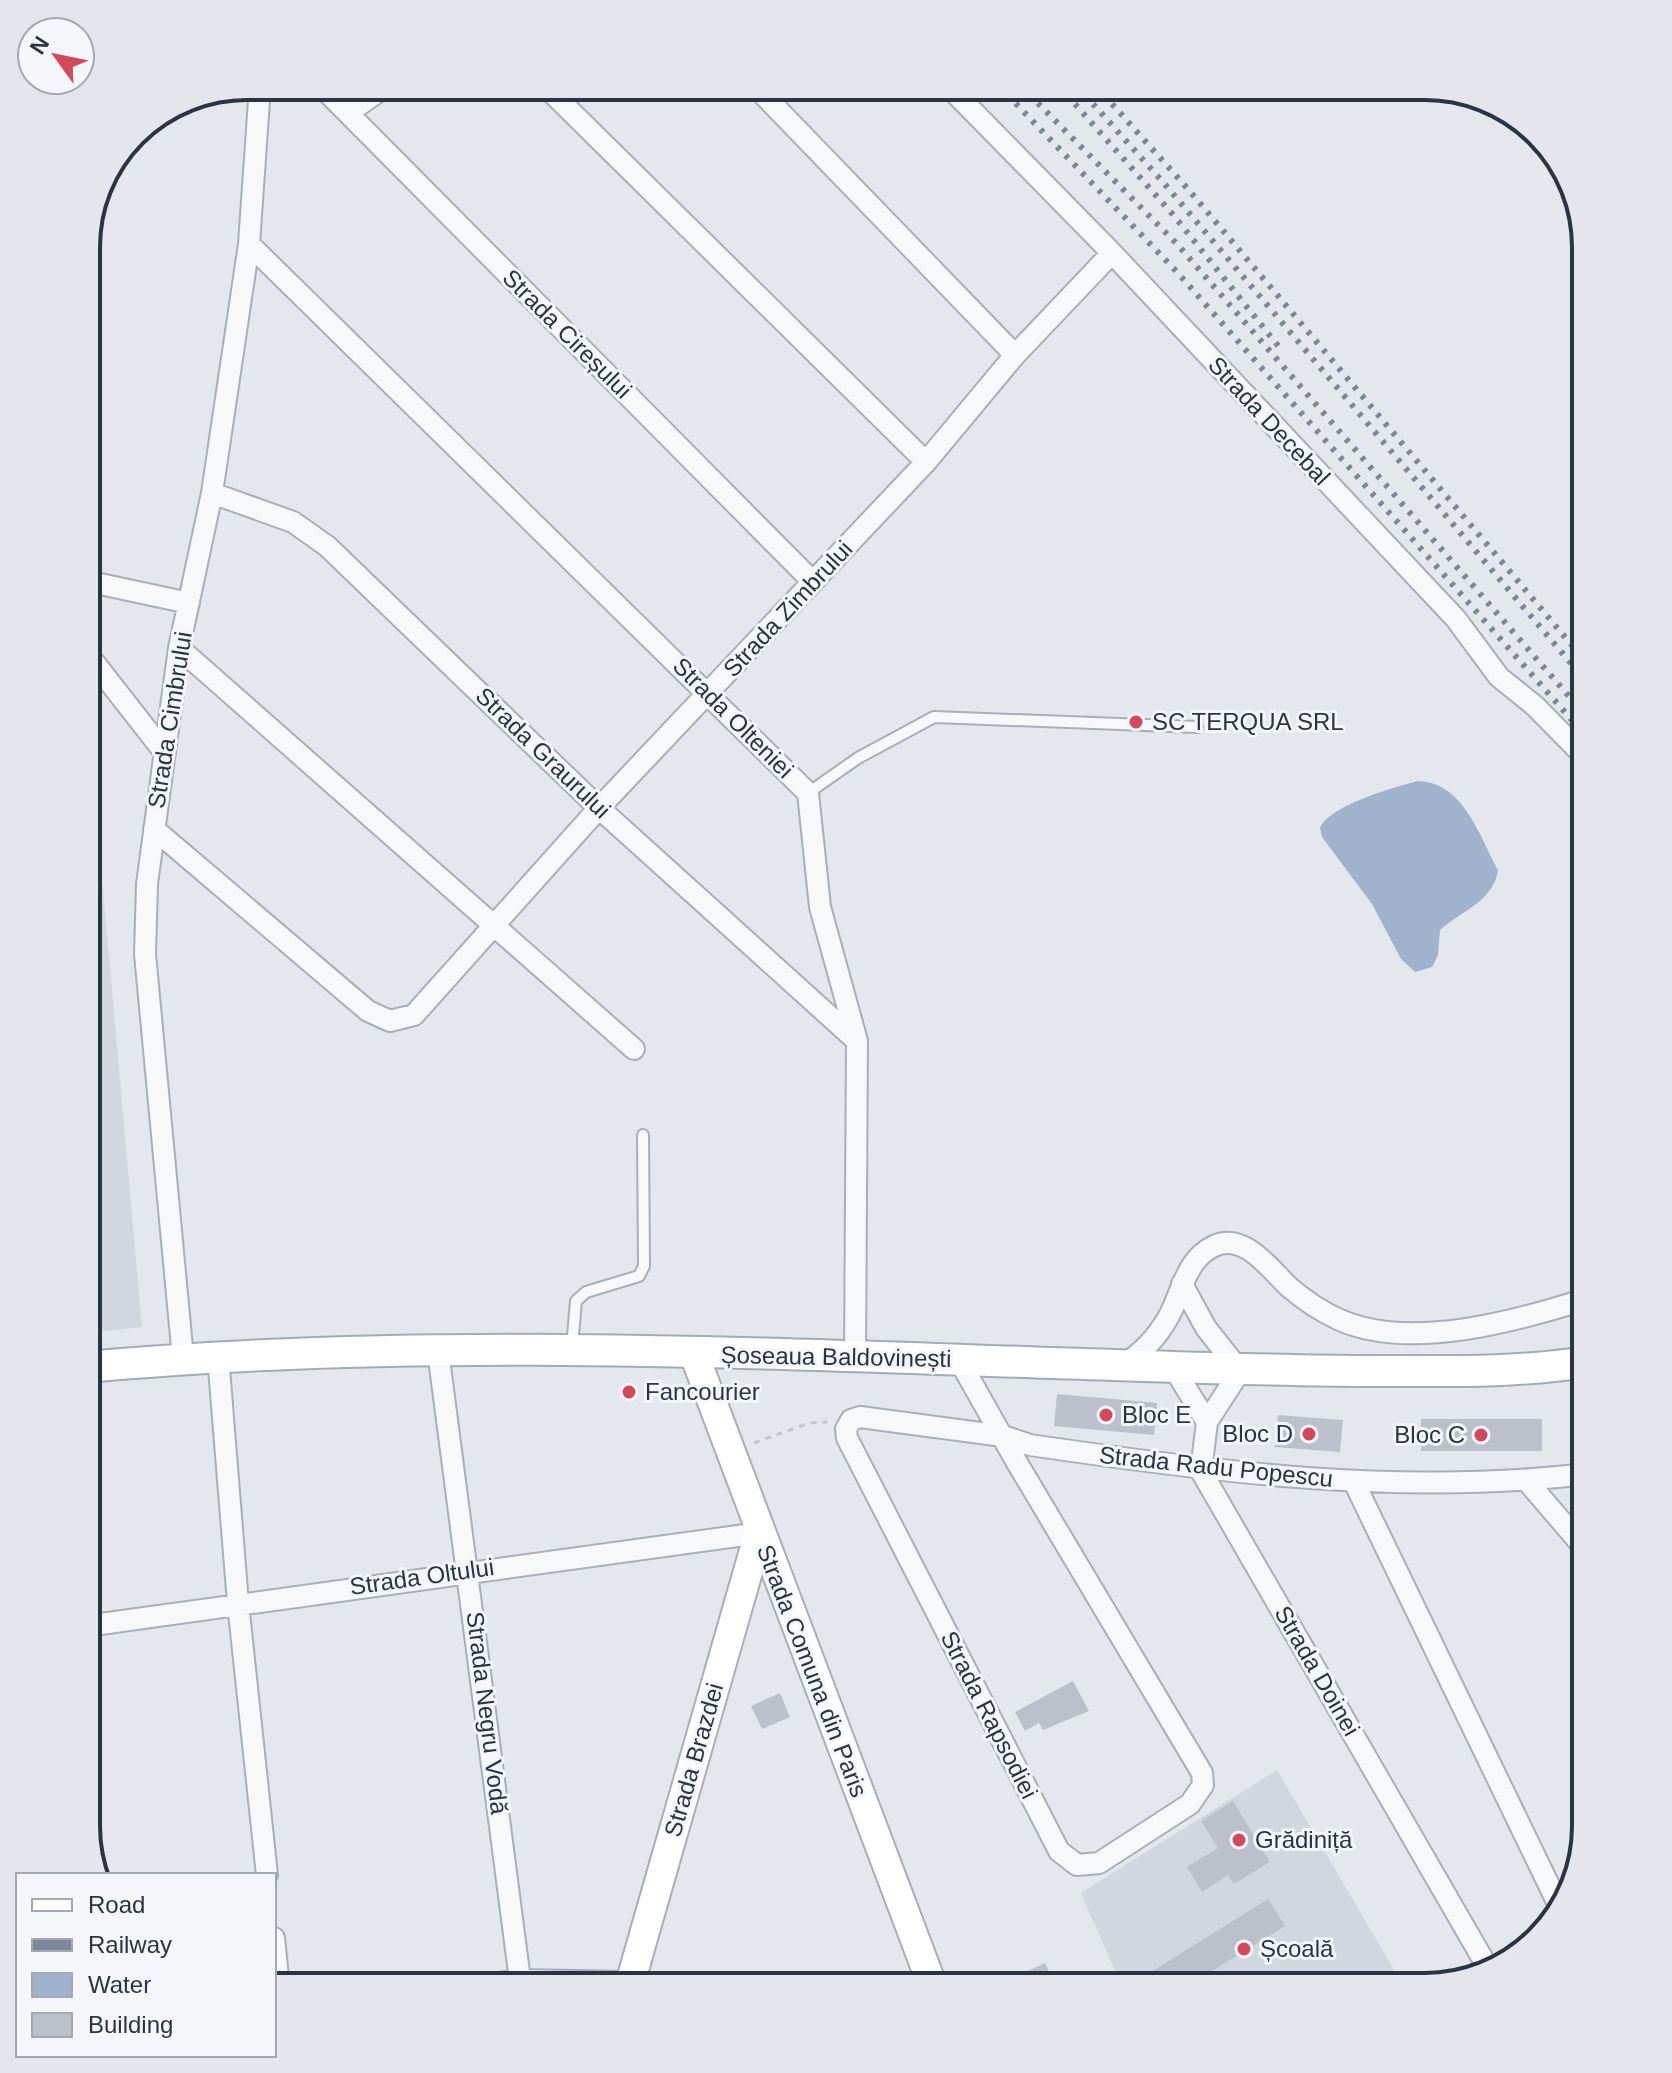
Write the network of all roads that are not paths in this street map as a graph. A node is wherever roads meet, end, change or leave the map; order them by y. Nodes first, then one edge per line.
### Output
1 (259, 100) edge
2 (335, 100) edge
3 (366, 100) edge
4 (559, 100) edge
5 (769, 100) edge
6 (962, 100) edge
7 (348, 113) junction
8 (249, 244) junction
9 (1112, 253) junction
10 (1015, 355) junction
11 (926, 462) junction
12 (212, 493) junction
13 (813, 582) junction
14 (100, 584) edge
15 (189, 603) junction
16 (179, 648) junction
17 (100, 670) edge
18 (708, 694) junction
19 (1197, 727) dead end
20 (1572, 744) edge
21 (165, 753) junction
22 (808, 793) junction
23 (599, 808) junction
24 (154, 829) junction
25 (495, 925) junction
26 (857, 1041) junction
27 (634, 1049) dead end
28 (643, 1135) dead end
29 (1182, 1284) junction
30 (1572, 1303) edge
31 (438, 1351) junction
32 (572, 1353) junction
33 (694, 1354) junction
34 (218, 1356) junction
35 (183, 1358) junction
36 (855, 1358) junction
37 (959, 1360) junction
38 (1572, 1363) edge
39 (1123, 1365) junction
40 (100, 1366) edge
41 (1173, 1367) junction
42 (1240, 1371) junction
43 (851, 1420) joint
44 (1207, 1422) junction
45 (1003, 1436) junction
46 (1201, 1471) junction
47 (1572, 1476) edge
48 (1527, 1481) junction
49 (1354, 1482) junction
50 (759, 1533) junction
51 (1572, 1534) edge
52 (469, 1570) junction
53 (238, 1603) junction
54 (100, 1624) edge
55 (267, 1873) edge
56 (1554, 1896) edge
57 (1484, 1960) edge
58 (519, 1973) edge
59 (636, 1973) edge
60 (928, 1973) edge

1 - 8 street, Strada Cimbrului
2 - 7 street, Strada Cireșului
3 - 7 street
4 - 11 street
5 - 10 street
6 - 9 street, Strada Decebal
7 - 13 street, Strada Cireșului
8 - 12 street, Strada Cimbrului
8 - 18 street, Strada Olteniei
9 - 10 street, Strada Zimbrului
9 - 20 street, Strada Decebal
10 - 11 street, Strada Zimbrului
11 - 13 street, Strada Zimbrului
12 - 15 street, Strada Cimbrului
12 - 23 street, Strada Graurului
13 - 18 street, Strada Zimbrului
14 - 15 street
15 - 16 street, Strada Cimbrului
16 - 21 street, Strada Cimbrului
16 - 25 street
17 - 21 street
18 - 22 street, Strada Olteniei
18 - 23 street, Strada Zimbrului
19 - 22 lane
21 - 24 street, Strada Cimbrului
22 - 26 street, Strada Olteniei
23 - 25 street, Strada Zimbrului
23 - 26 street, Strada Graurului
24 - 25 street, Strada Zimbrului
24 - 35 street, Strada Cimbrului
25 - 27 street
26 - 36 street, Strada Olteniei
28 - 32 lane
29 - 30 street
29 - 39 street
29 - 42 street
31 - 32 main road, Șoseaua Baldovinești
31 - 34 main road, Șoseaua Baldovinești
31 - 52 street, Strada Negru Vodă
32 - 33 main road, Șoseaua Baldovinești
33 - 36 main road, Șoseaua Baldovinești
33 - 50 street, Strada Comuna din Paris
34 - 35 main road, Șoseaua Baldovinești
34 - 53 street
35 - 40 main road, Șoseaua Baldovinești
36 - 37 main road, Șoseaua Baldovinești
37 - 39 main road, Șoseaua Baldovinești
37 - 45 street
38 - 42 main road, Șoseaua Baldovinești
39 - 41 main road, Șoseaua Baldovinești
41 - 42 main road, Șoseaua Baldovinești
41 - 44 street
42 - 44 street
43 - 45 street, Strada Radu Popescu
43 - 45 street, Strada Rapsodiei
44 - 46 street
45 - 46 street, Strada Radu Popescu
46 - 49 street, Strada Radu Popescu
46 - 57 street, Strada Doinei
47 - 48 street, Strada Radu Popescu
48 - 49 street, Strada Radu Popescu
48 - 51 street
49 - 56 street
50 - 52 street, Strada Oltului
50 - 59 street, Strada Brazdei
50 - 60 street, Strada Comuna din Paris
52 - 53 street, Strada Oltului
52 - 58 street, Strada Negru Vodă
53 - 54 street, Strada Oltului
53 - 55 street

